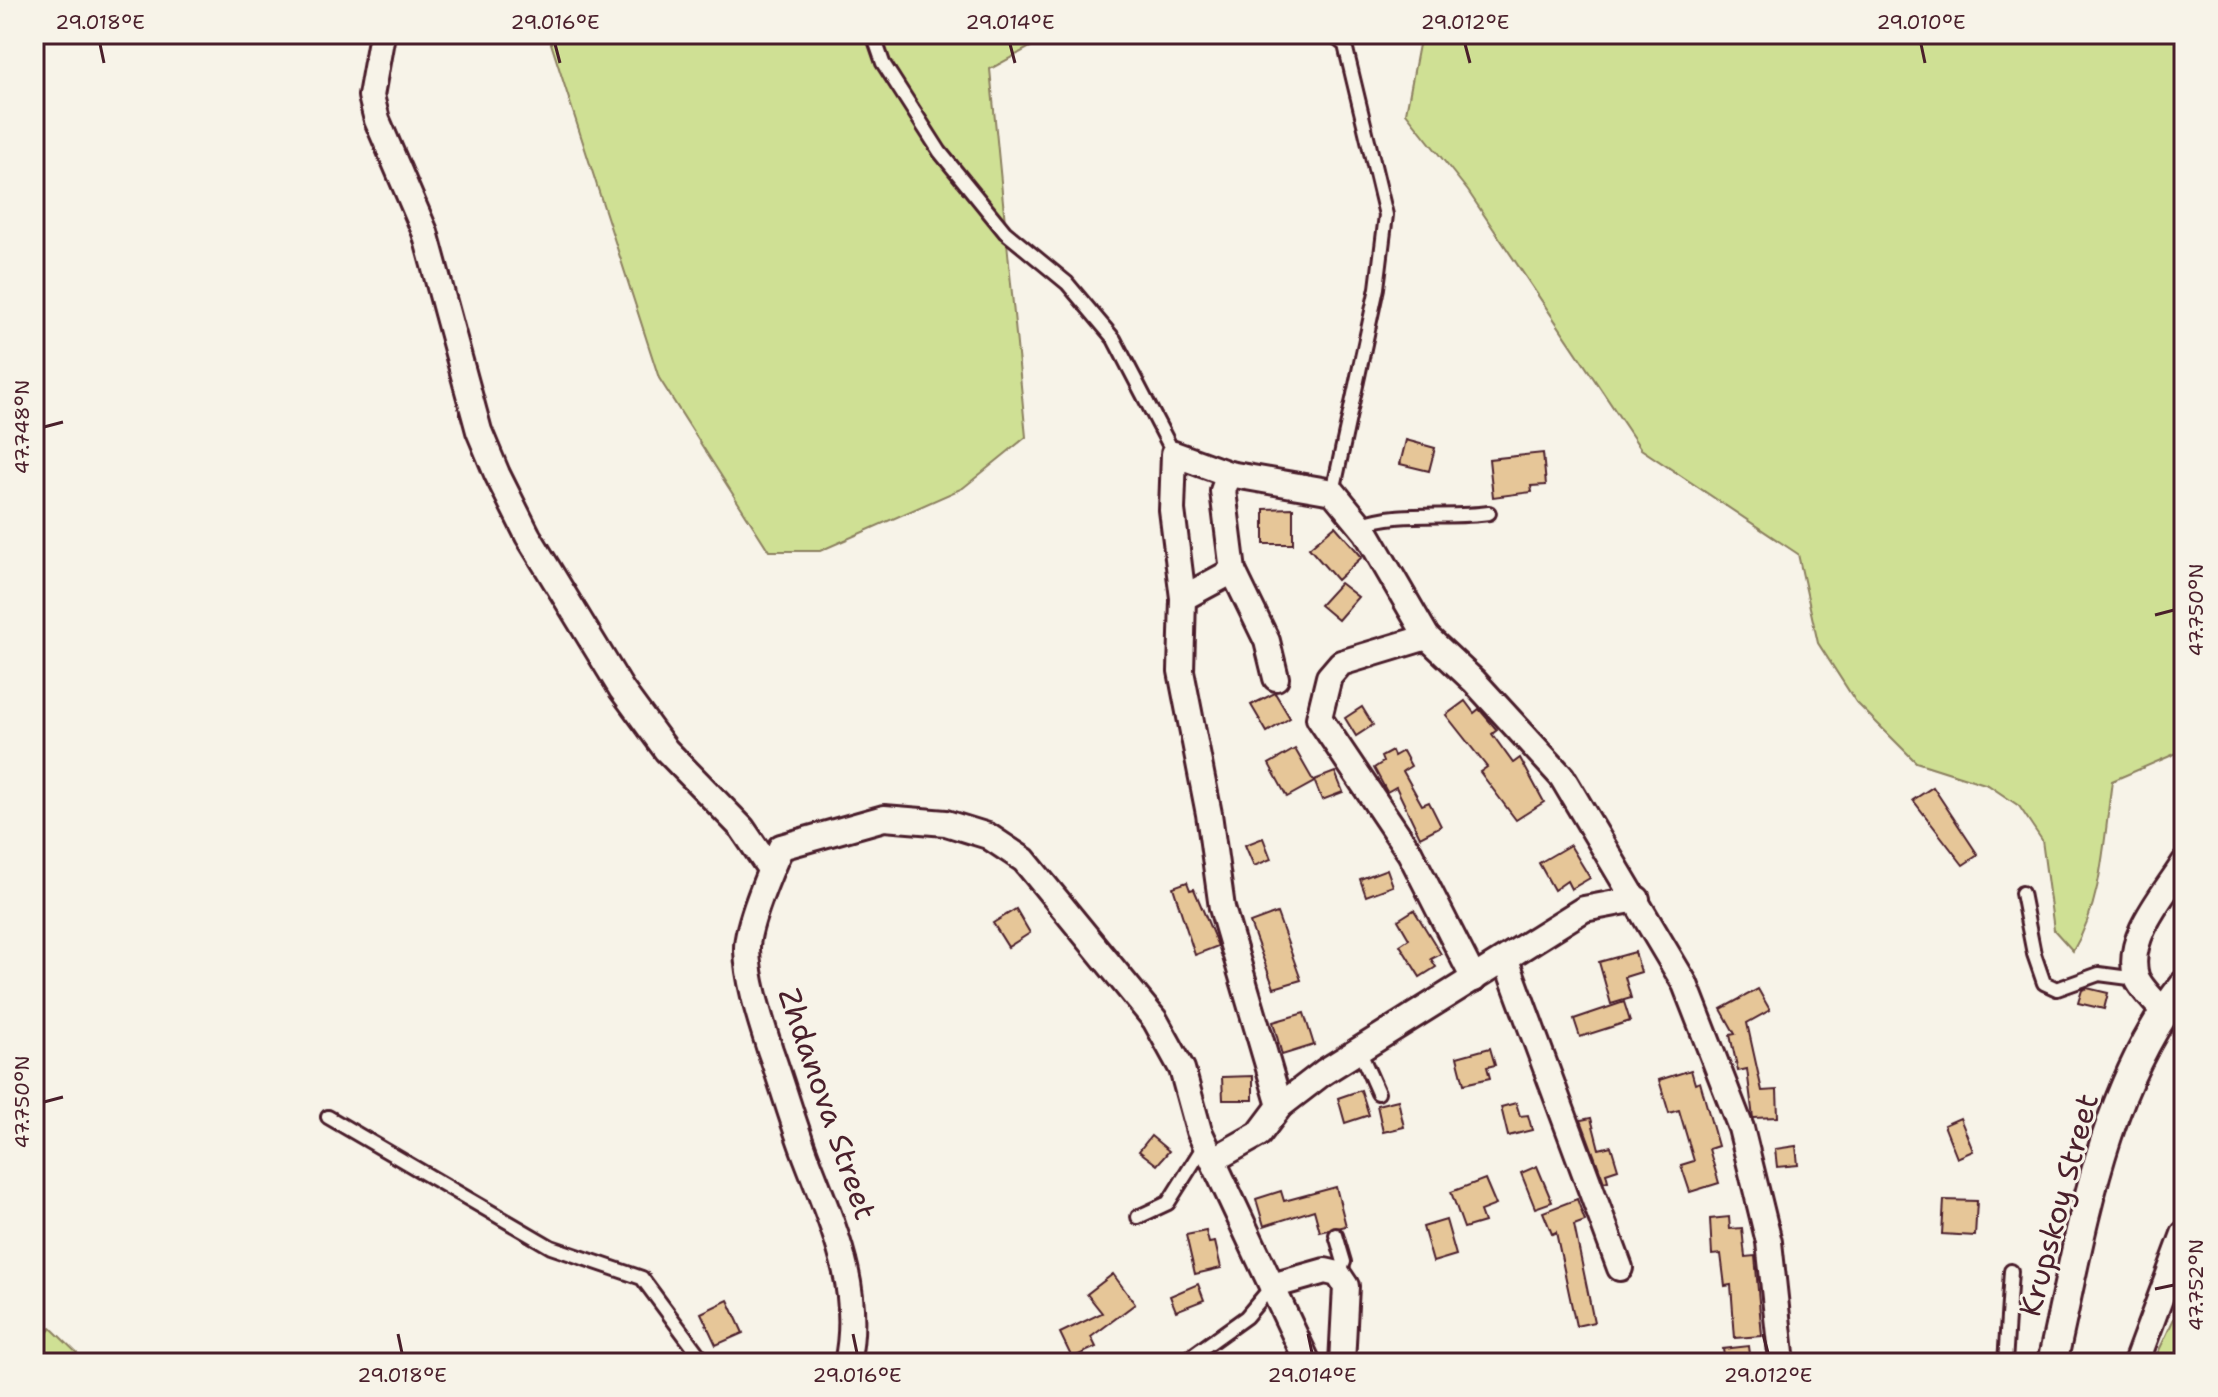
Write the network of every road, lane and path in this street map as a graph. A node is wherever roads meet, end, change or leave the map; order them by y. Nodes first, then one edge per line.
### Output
1 (382, 34) edge
2 (873, 34) edge
3 (1331, 34) edge
4 (1174, 454) junction
5 (1229, 474) junction
6 (1333, 492) junction
7 (1489, 513) dead end
8 (1360, 525) junction
9 (1233, 571) junction
10 (1183, 598) junction
11 (1427, 637) junction
12 (1276, 678) dead end
13 (2184, 863) edge
14 (770, 869) junction
15 (2022, 893) dead end
16 (1637, 899) junction
17 (1506, 960) junction
18 (1474, 979) junction
19 (2137, 979) junction
20 (2184, 985) edge
21 (2163, 1011) junction
22 (1359, 1050) junction
23 (1378, 1093) dead end
24 (1280, 1106) junction
25 (328, 1117) dead end
26 (1209, 1152) junction
27 (1138, 1217) dead end
28 (2184, 1234) edge
29 (1336, 1235) dead end
30 (1620, 1268) dead end
31 (2011, 1271) dead end
32 (1338, 1274) junction
33 (1272, 1286) junction
34 (1309, 1362) edge
35 (705, 1363) edge
36 (847, 1363) edge
37 (1182, 1363) edge
38 (1342, 1363) edge
39 (1782, 1363) edge
40 (2005, 1363) edge
41 (2052, 1363) edge
42 (2136, 1363) edge

1 - 14 street
2 - 4 lane
3 - 6 lane
4 - 5 street
4 - 10 street
5 - 6 street
5 - 9 street
6 - 8 street
7 - 8 lane
8 - 11 street
9 - 10 street
9 - 12 street
10 - 24 street
11 - 16 street
11 - 18 street
13 - 19 street
14 - 26 street, Zhdanova Street
14 - 36 street, Zhdanova Street
15 - 19 lane
16 - 17 street
16 - 39 street
17 - 18 street
17 - 30 street
18 - 22 street
19 - 21 street
20 - 21 street, Krupskoy Street
21 - 41 street, Krupskoy Street
22 - 23 lane
22 - 24 street
24 - 26 street
25 - 35 lane
26 - 27 lane
26 - 33 street, Zhdanova Street
28 - 42 street
29 - 32 lane
31 - 40 lane
32 - 33 street
32 - 38 street
33 - 34 street, Zhdanova Street
33 - 37 lane

